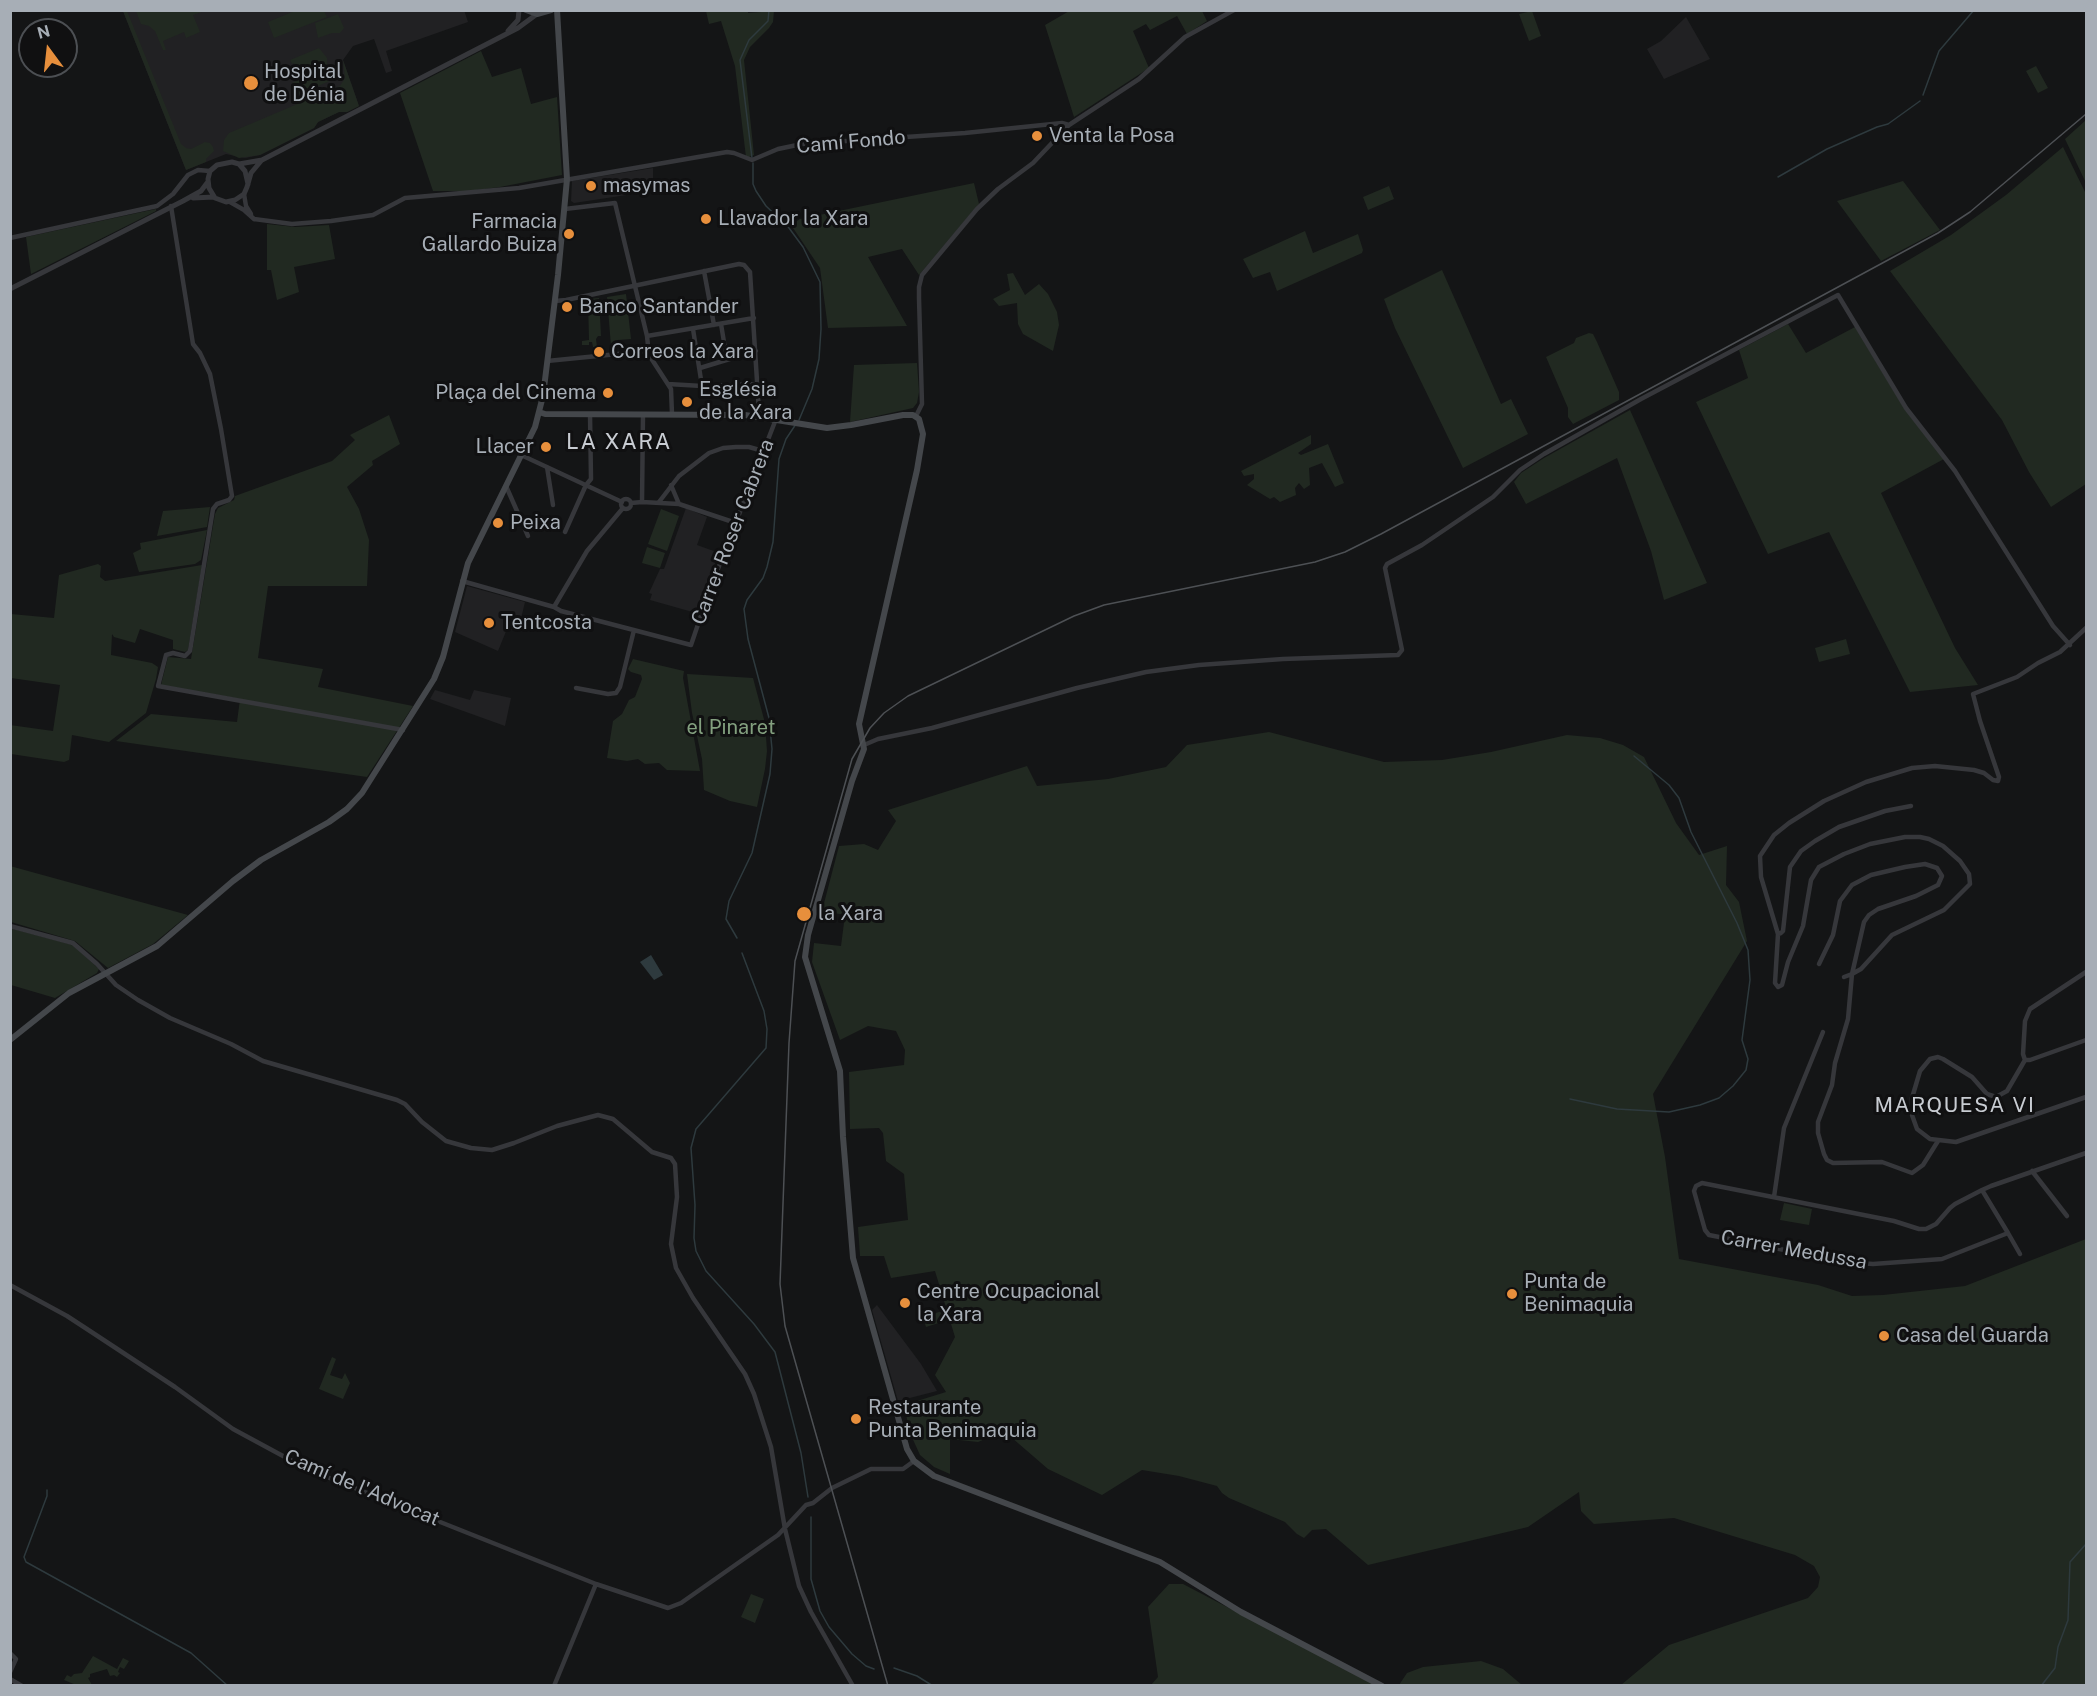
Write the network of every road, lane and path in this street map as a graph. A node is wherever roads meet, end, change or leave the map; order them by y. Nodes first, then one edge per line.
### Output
1 (519, 10) edge
2 (526, 10) edge
3 (557, 10) edge
4 (1234, 10) edge
5 (548, 12) edge
6 (537, 15) junction
7 (558, 29) junction
8 (502, 37) junction
9 (1069, 124) junction
10 (262, 160) junction
11 (239, 164) junction
12 (210, 171) junction
13 (567, 179) junction
14 (207, 183) junction
15 (248, 184) junction
16 (244, 194) junction
17 (215, 198) junction
18 (183, 201) junction
19 (230, 202) junction
20 (171, 206) junction
21 (566, 209) junction
22 (254, 219) junction
23 (10, 238) edge
24 (704, 271) junction
25 (635, 286) junction
26 (10, 289) edge
27 (555, 300) junction
28 (754, 318) junction
29 (721, 324) junction
30 (714, 325) junction
31 (693, 329) junction
32 (647, 336) junction
33 (648, 351) junction
34 (756, 351) junction
35 (727, 360) junction
36 (548, 361) junction
37 (700, 368) junction
38 (668, 384) junction
39 (758, 384) junction
40 (702, 386) junction
41 (759, 410) junction
42 (539, 412) junction
43 (590, 414) junction
44 (672, 414) junction
45 (643, 415) junction
46 (752, 416) junction
47 (916, 416) junction
48 (763, 417) junction
49 (776, 419) junction
50 (763, 452) junction
51 (521, 455) junction
52 (547, 467) junction
53 (586, 485) junction
54 (671, 485) junction
55 (506, 486) junction
56 (642, 502) junction
57 (659, 502) junction
58 (679, 504) junction
59 (553, 505) dead end
60 (622, 505) junction
61 (736, 523) junction
62 (565, 532) dead end
63 (528, 536) dead end
64 (462, 581) junction
65 (554, 607) junction
66 (2086, 628) edge
67 (634, 630) junction
68 (2070, 645) junction
69 (576, 688) dead end
70 (403, 730) junction
71 (864, 745) junction
72 (1911, 806) dead end
73 (10, 926) edge
74 (1778, 934) junction
75 (1819, 964) dead end
76 (2086, 972) edge
77 (106, 974) junction
78 (1852, 974) junction
79 (1844, 977) dead end
80 (1823, 1032) dead end
81 (10, 1040) edge
82 (2086, 1040) edge
83 (2025, 1060) junction
84 (2086, 1097) edge
85 (1938, 1141) junction
86 (2086, 1154) edge
87 (2032, 1171) junction
88 (1982, 1190) junction
89 (1774, 1197) junction
90 (2067, 1216) dead end
91 (2008, 1233) junction
92 (2020, 1254) dead end
93 (10, 1285) edge
94 (914, 1461) junction
95 (784, 1529) junction
96 (596, 1584) junction
97 (10, 1653) edge
98 (10, 1672) edge
99 (10, 1679) edge
100 (22, 1686) edge
101 (554, 1686) edge
102 (853, 1686) edge
103 (1382, 1686) edge

1 - 8 street
2 - 6 main road
3 - 7 main road
4 - 9 street
5 - 6 main road
5 - 7 main road
6 - 8 street
7 - 13 main road
8 - 10 street
9 - 13 street, Camí Fondo
9 - 47 street
10 - 11 street
10 - 15 street
11 - 12 street
11 - 15 street
12 - 14 street
12 - 23 street
13 - 21 main road
13 - 22 street, Camí Fondo
14 - 17 street
14 - 18 street
15 - 16 street
16 - 19 street
16 - 22 street
17 - 18 street
17 - 19 street
18 - 20 street
19 - 22 street
20 - 26 street
20 - 70 street
21 - 25 street
21 - 27 main road
24 - 25 street
24 - 28 street
24 - 30 street
25 - 27 street
25 - 32 street
27 - 36 main road
28 - 29 street
28 - 34 street
29 - 30 street
29 - 35 street
30 - 31 street
31 - 32 street
31 - 37 street
32 - 33 street
33 - 36 street
33 - 38 street
34 - 35 street
34 - 39 street
35 - 37 street
36 - 42 main road
37 - 40 street
38 - 40 street
38 - 44 street
39 - 40 street
39 - 41 street
41 - 46 main road
41 - 48 street
42 - 43 main road
42 - 51 main road
43 - 45 main road
43 - 53 street
44 - 45 main road
44 - 46 main road
45 - 56 street
46 - 48 main road
47 - 49 main road
47 - 71 main road
48 - 49 main road
49 - 50 street, Carrer Roser Cabrera
50 - 54 street
50 - 61 street, Carrer Roser Cabrera
51 - 52 street
51 - 55 main road
52 - 53 street
52 - 59 street
53 - 60 street
53 - 62 street
54 - 57 street
54 - 58 street
55 - 63 street
55 - 64 main road
56 - 57 street
56 - 60 street
57 - 58 street
58 - 61 street
60 - 65 street
61 - 67 street, Carrer Roser Cabrera
64 - 65 street
64 - 70 main road
65 - 67 street
66 - 68 street
67 - 69 street
68 - 71 street
68 - 74 street
70 - 77 main road
71 - 94 main road
72 - 74 street
73 - 77 street
74 - 78 street
75 - 78 street
76 - 83 street
77 - 81 main road
77 - 95 street
78 - 79 street
78 - 85 street
80 - 89 street
82 - 83 street
83 - 85 street
84 - 85 street
86 - 87 street, Carrer Medussa
87 - 88 street, Carrer Medussa
87 - 90 street
88 - 89 street, Carrer Medussa
88 - 91 street
89 - 91 street, Carrer Medussa
91 - 92 street
93 - 96 street, Camí de l'Advocat
94 - 95 street
94 - 103 main road
95 - 96 street, Camí de l'Advocat
95 - 102 street
96 - 101 street
97 - 98 street
99 - 100 street

